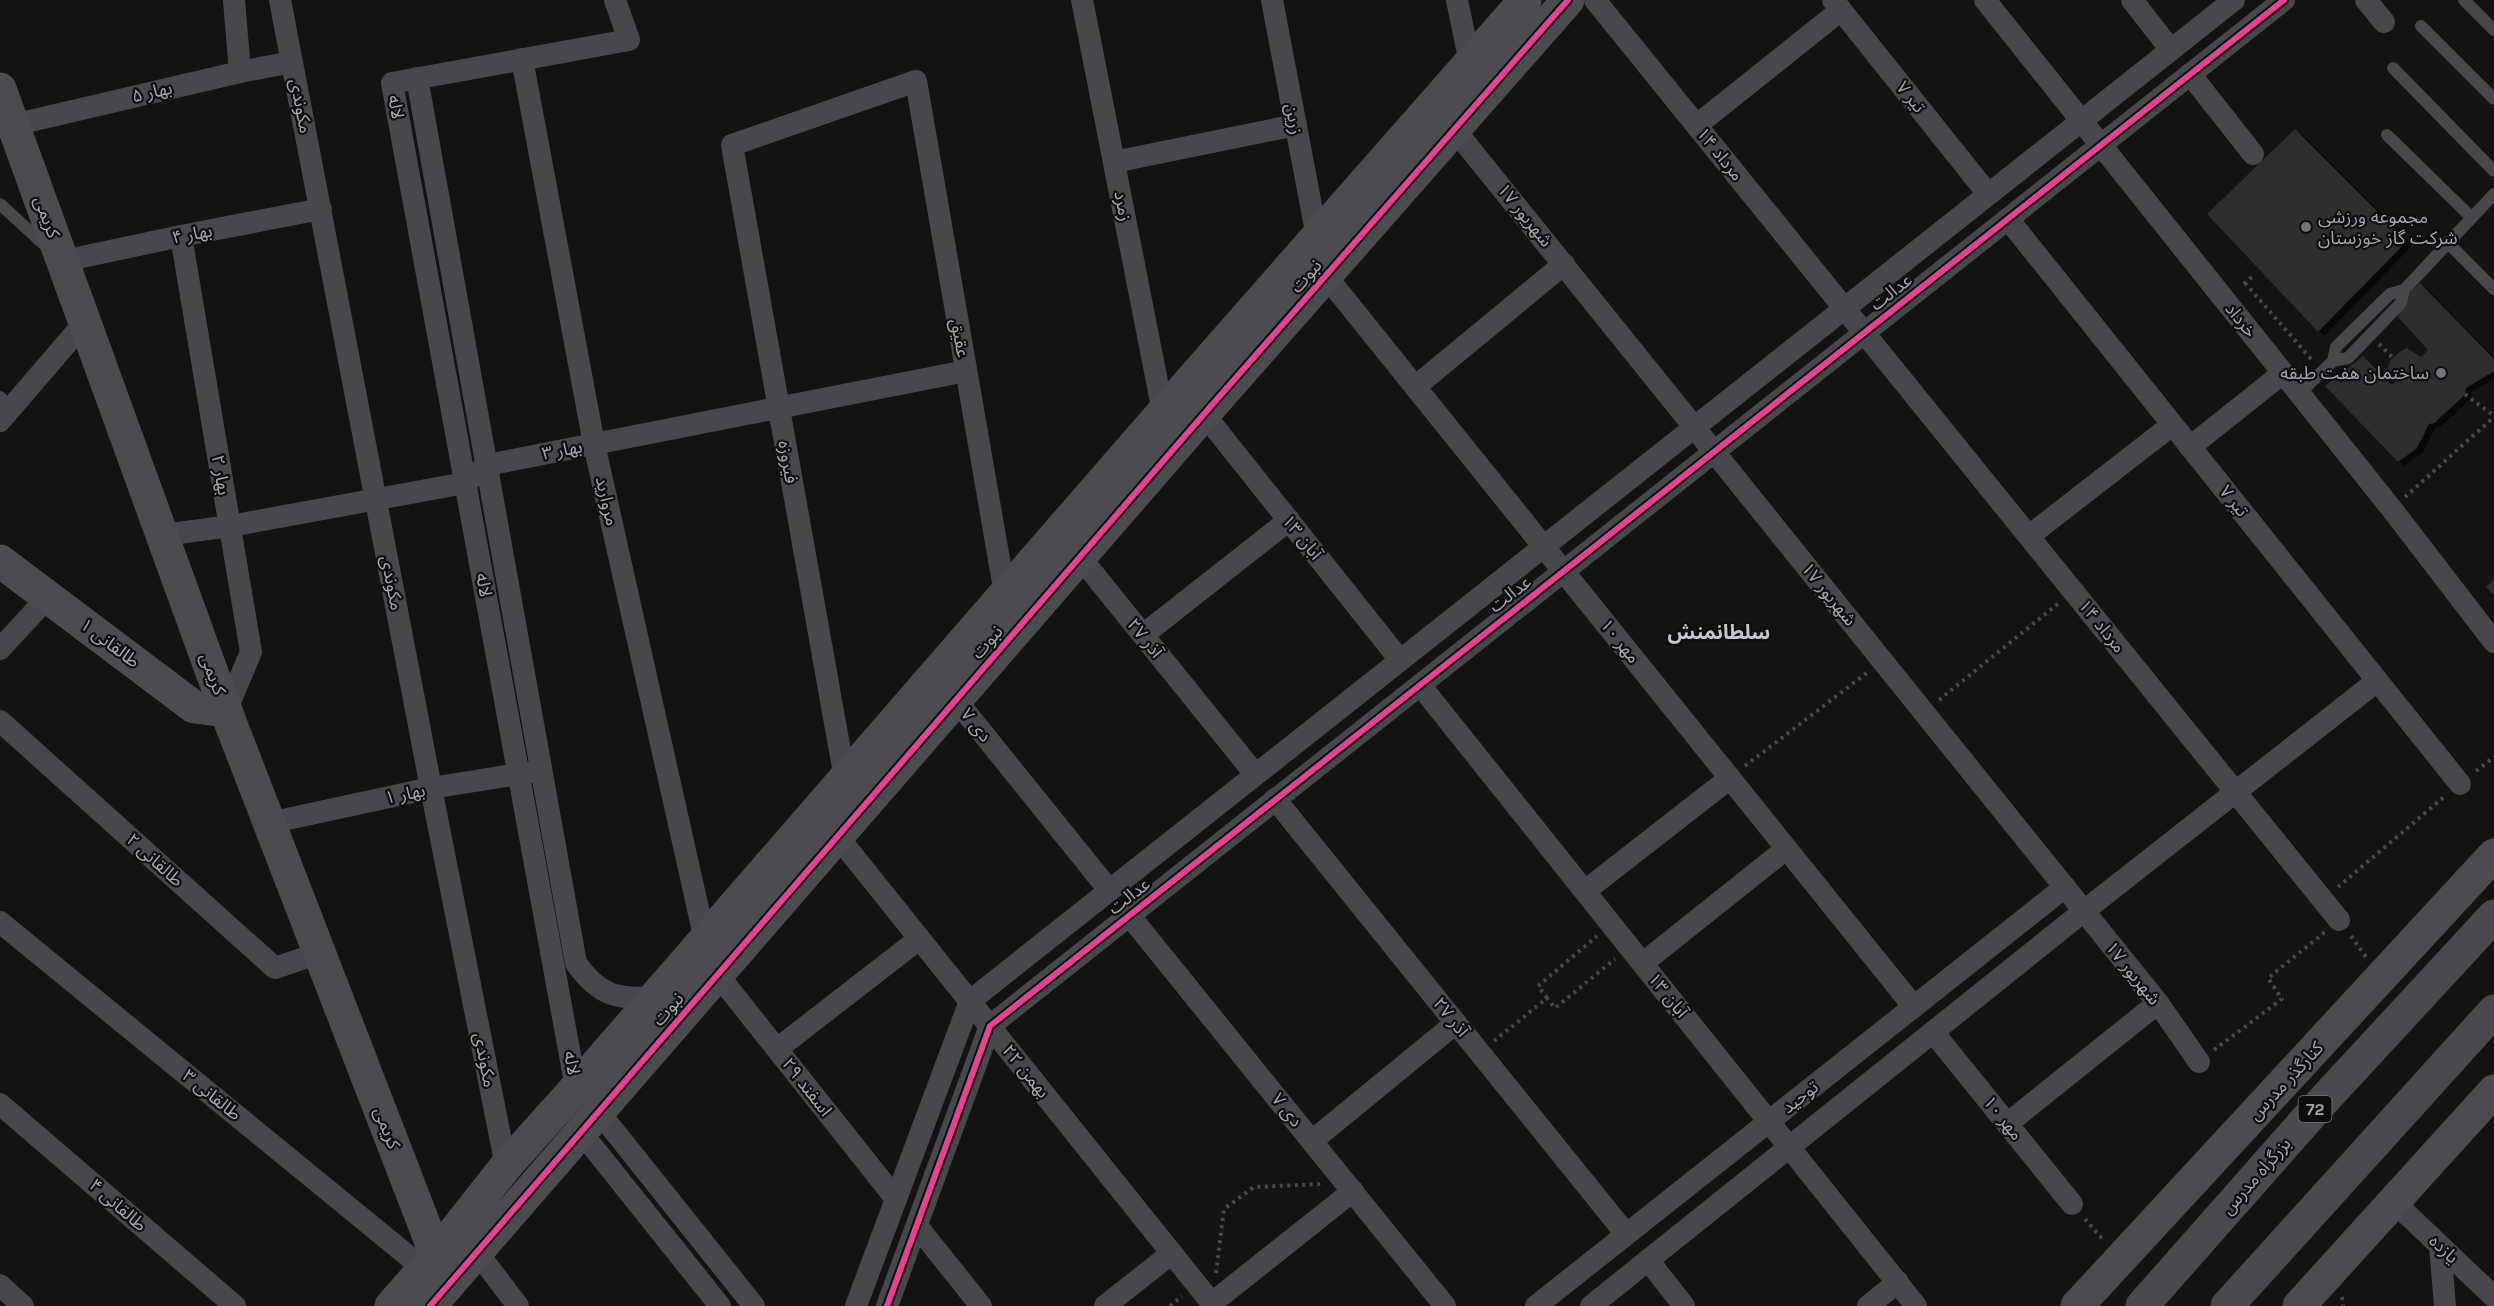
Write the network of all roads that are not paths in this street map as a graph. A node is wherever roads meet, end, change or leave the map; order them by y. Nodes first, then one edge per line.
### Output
1 (234, 0) edge
2 (280, 0) edge
3 (615, 0) edge
4 (1082, 0) edge
5 (1272, 0) edge
6 (1457, 0) edge
7 (1526, 0) edge
8 (1568, 0) edge
9 (1595, 0) edge
10 (1985, 0) edge
11 (2132, 0) edge
12 (2234, 0) edge
13 (2284, 0) edge
14 (2366, 0) edge
15 (2464, 0) edge
16 (1837, 5) edge
17 (2384, 22) dead end
18 (2421, 26) dead end
19 (2494, 30) edge
20 (2171, 50) junction
21 (522, 59) junction
22 (292, 62) junction
23 (1470, 63) junction
24 (2393, 68) dead end
25 (240, 72) junction
26 (2190, 74) junction
27 (417, 78) junction
28 (0, 89) edge
29 (2494, 99) edge
30 (1433, 105) junction
31 (2081, 120) junction
32 (13, 125) junction
33 (1296, 125) junction
34 (1697, 125) junction
35 (1455, 129) junction
36 (2387, 135) dead end
37 (732, 144) joint
38 (2101, 145) junction
39 (2253, 154) dead end
40 (1114, 162) junction
41 (2494, 171) edge
42 (1988, 194) junction
43 (2492, 202) edge
44 (0, 204) edge
45 (321, 209) junction
46 (2471, 217) junction
47 (2008, 219) junction
48 (181, 236) junction
49 (1317, 237) junction
50 (2447, 242) junction
51 (63, 261) junction
52 (1564, 264) junction
53 (1326, 276) junction
54 (2494, 289) edge
55 (1845, 308) junction
56 (86, 322) junction
57 (1864, 332) junction
58 (966, 371) junction
59 (2283, 373) junction
60 (1415, 387) junction
61 (2300, 394) junction
62 (778, 408) junction
63 (4, 409) edge
64 (1163, 412) junction
65 (1204, 414) junction
66 (2172, 425) junction
67 (1695, 427) junction
68 (594, 444) junction
69 (2190, 447) junction
70 (1715, 451) junction
71 (487, 465) junction
72 (465, 483) junction
73 (376, 499) junction
74 (1289, 520) junction
75 (230, 526) junction
76 (164, 535) junction
77 (2029, 536) junction
78 (1543, 547) junction
79 (1080, 557) junction
80 (1563, 571) junction
81 (4, 573) edge
82 (1005, 594) junction
83 (49, 596) junction
84 (1143, 635) junction
85 (2494, 642) edge
86 (0, 649) edge
87 (1400, 660) junction
88 (2377, 681) junction
89 (1420, 684) junction
90 (956, 700) junction
91 (226, 711) junction
92 (0, 721) edge
93 (543, 770) junction
94 (519, 774) junction
95 (1255, 774) junction
96 (1730, 778) junction
97 (845, 779) junction
98 (2460, 784) road end
99 (431, 788) junction
100 (2235, 792) junction
101 (1275, 799) junction
102 (269, 823) junction
103 (838, 837) junction
104 (1786, 849) junction
105 (2494, 855) edge
106 (2065, 887) junction
107 (1109, 890) junction
108 (1585, 891) junction
109 (2084, 911) junction
110 (1129, 915) junction
111 (2494, 916) edge
112 (2339, 920) road end
113 (0, 922) edge
114 (920, 939) junction
115 (705, 940) junction
116 (319, 953) junction
117 (1636, 955) junction
118 (718, 975) junction
119 (656, 997) junction
120 (969, 1001) junction
121 (2158, 1003) junction
122 (1914, 1007) junction
123 (2494, 1011) edge
124 (1456, 1023) junction
125 (990, 1026) junction
126 (1933, 1032) junction
127 (777, 1049) junction
128 (2199, 1062) road end
129 (576, 1088) junction
130 (0, 1104) edge
131 (2489, 1107) edge
132 (1769, 1121) junction
133 (590, 1122) junction
134 (2007, 1124) junction
135 (536, 1133) junction
136 (1312, 1142) junction
137 (1790, 1147) junction
138 (559, 1158) junction
139 (506, 1166) junction
140 (1349, 1187) junction
141 (896, 1199) junction
142 (2393, 1201) junction
143 (2072, 1204) road end
144 (917, 1226) junction
145 (1626, 1234) junction
146 (2440, 1246) junction
147 (477, 1252) junction
148 (1172, 1253) junction
149 (1648, 1260) junction
150 (430, 1262) junction
151 (1898, 1282) junction
152 (0, 1285) edge
153 (2494, 1297) edge
154 (1213, 1305) edge
155 (24, 1306) edge
156 (235, 1306) edge
157 (391, 1306) edge
158 (430, 1306) edge
159 (518, 1306) edge
160 (720, 1306) edge
161 (754, 1306) edge
162 (856, 1306) edge
163 (886, 1306) edge
164 (981, 1306) edge
165 (1105, 1306) edge
166 (1445, 1306) edge
167 (1536, 1306) edge
168 (1591, 1306) edge
169 (1684, 1306) edge
170 (1868, 1306) edge
171 (1916, 1306) edge
172 (2077, 1306) edge
173 (2142, 1306) edge
174 (2227, 1306) edge
175 (2299, 1306) edge
176 (2445, 1306) edge

1 - 25 street
2 - 22 street, مکوندی
3 - 21 street
4 - 40 street, زمرد
5 - 33 street, زرین
6 - 23 street
7 - 23 street, نبوت
8 - 35 street, نبوت
9 - 34 street, ۱۴ مرداد
10 - 31 street, خرداد
11 - 20 street
12 - 20 street, عدالت
13 - 26 street, عدالت
14 - 17 street
15 - 19 lane
16 - 34 street
16 - 42 street, ۷ تیر
18 - 29 lane
20 - 31 street, عدالت
21 - 27 street
21 - 68 street, مروارید
22 - 25 street, بهار ۵
22 - 45 street, مکوندی
23 - 30 street, نبوت
24 - 41 lane
25 - 32 street, بهار ۵
26 - 38 street, عدالت
26 - 39 street
27 - 71 street, لاله
27 - 72 street, لاله
28 - 32 street, کریمی
30 - 35 street, ۱۷ شهریور
30 - 49 street, نبوت
31 - 38 street, خرداد
31 - 42 street, عدالت
32 - 51 street, کریمی
33 - 40 street
33 - 49 street, زرین
34 - 55 street, ۱۴ مرداد
35 - 52 street, ۱۷ شهریور
35 - 53 street, نبوت
36 - 46 lane
37 - 58 street, عقیق
37 - 62 street, فیروزه
38 - 47 street, عدالت
38 - 59 street, خرداد
40 - 64 street, زمرد
42 - 55 street, عدالت
43 - 46 lane
44 - 51 lane
45 - 48 street, بهار ۴
45 - 73 street, مکوندی
46 - 50 lane
47 - 57 street, عدالت
47 - 66 street, ۷ تیر
48 - 51 street, بهار ۴
48 - 75 street, بهار ۲
49 - 64 street, نبوت
50 - 54 lane
50 - 61 lane
51 - 56 street, کریمی
52 - 60 street
52 - 67 street, ۱۷ شهریور
53 - 60 street, ۱۰ مهر
53 - 65 street, نبوت
55 - 57 street, ۱۴ مرداد
55 - 67 street, عدالت
56 - 63 street
56 - 76 street, کریمی
57 - 70 street, عدالت
57 - 77 street, ۱۴ مرداد
58 - 62 street, بهار ۳
58 - 82 street, عقیق
59 - 61 street, خرداد
59 - 69 street
60 - 78 street, ۱۰ مهر
61 - 85 street, خرداد
62 - 68 street, بهار ۳
62 - 97 street, فیروزه
64 - 82 street, نبوت
65 - 74 street, ۱۳ آبان
65 - 79 street, نبوت
66 - 69 street, ۷ تیر
66 - 77 street
67 - 70 street, ۱۷ شهریور
67 - 78 street, عدالت
68 - 71 street, بهار ۳
68 - 115 street, مروارید
69 - 88 street, ۷ تیر
70 - 80 street, عدالت
70 - 106 street, ۱۷ شهریور
71 - 72 street, بهار ۳
71 - 93 street, لاله
72 - 73 street, بهار ۳
72 - 94 street, لاله
73 - 75 street, بهار ۳
73 - 99 street, مکوندی
74 - 84 street
74 - 87 street, ۱۳ آبان
75 - 76 street, بهار ۳
75 - 91 street, بهار ۲
76 - 91 street, کریمی
77 - 100 street, ۱۴ مرداد
78 - 80 street, ۱۰ مهر
78 - 87 street, عدالت
79 - 84 street, ۲۷ آذر
79 - 90 street, نبوت
80 - 89 street, عدالت
80 - 96 street, ۱۰ مهر
81 - 83 street, طالقانی ۱
82 - 97 street, نبوت
83 - 86 street
83 - 91 street, طالقانی ۱
84 - 95 street, ۲۷ آذر
87 - 95 street, عدالت
88 - 98 street, ۷ تیر
88 - 100 street, توحید
89 - 101 street, عدالت
89 - 108 street, ۱۳ آبان
90 - 103 street, نبوت
90 - 107 street, ۷ دی
91 - 102 street, کریمی
92 - 116 street, طالقانی ۲
93 - 94 street, بهار ۱
93 - 119 street, لاله
94 - 99 street, بهار ۱
94 - 129 street, لاله
95 - 107 street, عدالت
96 - 104 street, ۱۰ مهر
96 - 108 street
97 - 115 street, نبوت
99 - 102 street, بهار ۱
99 - 139 street, مکوندی
100 - 109 street, توحید
100 - 112 street, ۱۴ مرداد
101 - 110 street, عدالت
101 - 124 street, ۲۷ آذر
102 - 116 street, کریمی
103 - 114 street, ۲۲ بهمن
103 - 118 street, نبوت
104 - 117 street
104 - 122 street, ۱۰ مهر
105 - 172 street, کنارگذر مدرس / 72
106 - 109 street, ۱۷ شهریور
106 - 122 street, توحید
107 - 120 street, عدالت
108 - 117 street, ۱۳ آبان
109 - 121 street, ۱۷ شهریور
109 - 126 street, توحید
110 - 125 street, عدالت
110 - 136 street, ۷ دی
111 - 173 highway, بزرگراه مدرس / 72
113 - 150 street, طالقانی ۳
114 - 120 street, ۲۲ بهمن
114 - 127 street
115 - 119 street, نبوت
116 - 150 street, کریمی
117 - 132 street, ۱۳ آبان
118 - 127 street, ۲۹ اسفند
118 - 133 street, نبوت
119 - 129 street, نبوت
120 - 125 street, ۲۲ بهمن
120 - 141 street
121 - 128 street, ۱۷ شهریور
121 - 134 street
122 - 132 street, توحید
123 - 174 highway
124 - 136 street
124 - 145 street, ۲۷ آذر
125 - 144 street
125 - 148 street, ۲۲ بهمن
126 - 134 street, ۱۰ مهر
126 - 137 street, توحید
127 - 141 street, ۲۹ اسفند
129 - 133 street
129 - 135 street, نبوت
130 - 156 street, طالقانی ۴
131 - 142 street
132 - 137 street, ۱۳ آبان
132 - 145 street, توحید
133 - 138 street, نبوت
133 - 160 street
133 - 161 street
134 - 143 street, ۱۰ مهر
135 - 138 street
135 - 139 street, نبوت
136 - 140 street, ۷ دی
137 - 149 street, توحید
137 - 151 street, ۱۳ آبان
138 - 147 street, نبوت
139 - 150 street, نبوت
140 - 154 street
140 - 166 street, ۷ دی
141 - 162 street
142 - 146 street, یازده
142 - 175 street
144 - 163 street
144 - 164 street
145 - 167 street, توحید
146 - 153 street, یازده
146 - 176 street
147 - 158 street, نبوت
147 - 159 street
148 - 154 street, ۲۲ بهمن
148 - 165 street
149 - 168 street, توحید
149 - 169 street
150 - 157 street, نبوت
151 - 170 street
151 - 171 street, ۱۳ آبان
152 - 155 street

